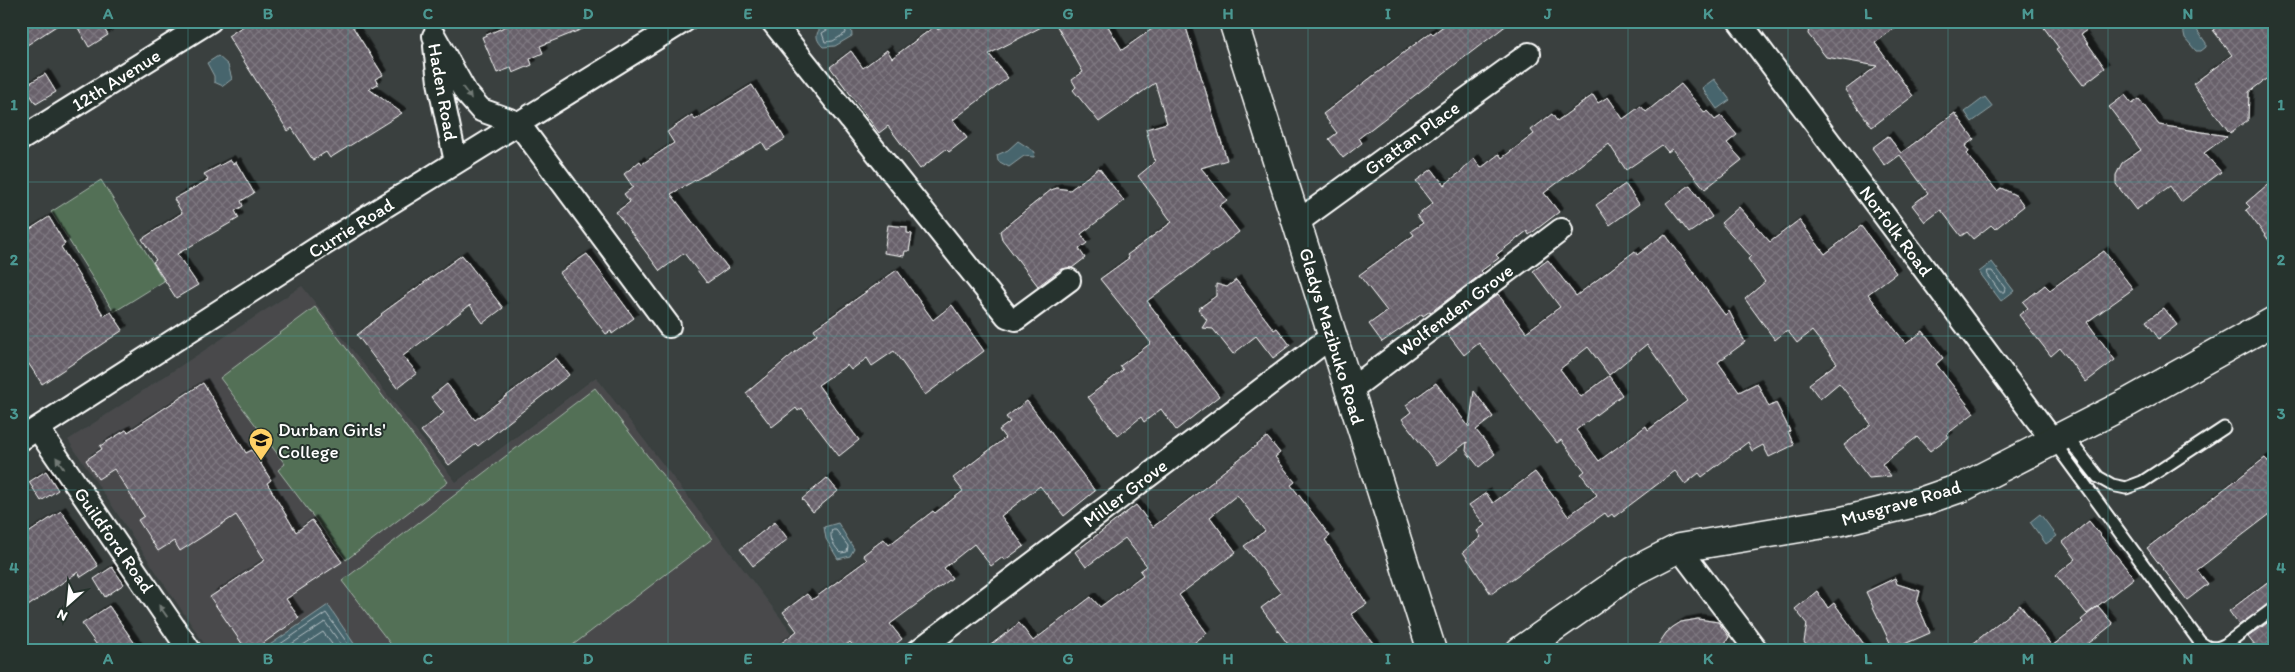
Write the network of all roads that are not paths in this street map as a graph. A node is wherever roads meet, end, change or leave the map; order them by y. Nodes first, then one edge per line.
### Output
1 (210, 21) edge
2 (684, 21) edge
3 (772, 21) edge
4 (1233, 21) edge
5 (1739, 21) edge
6 (431, 29) edge
7 (1529, 54) dead end
8 (518, 123) junction
9 (21, 139) edge
10 (456, 162) junction
11 (1296, 223) junction
12 (1561, 230) dead end
13 (1069, 280) dead end
14 (2274, 321) edge
15 (669, 326) dead end
16 (1332, 336) junction
17 (1349, 391) junction
18 (2224, 428) dead end
19 (29, 434) edge
20 (2059, 438) junction
21 (1679, 548) junction
22 (2274, 608) edge
23 (190, 651) edge
24 (918, 651) edge
25 (1432, 651) edge
26 (1520, 651) edge
27 (1757, 651) edge

1 - 9 street, 12th Avenue
2 - 8 street, Currie Road
3 - 13 street
4 - 11 street, Gladys Mazibuko Road
5 - 20 street, Norfolk Road
6 -> 8 street
6 - 10 street, Haden Road
7 - 11 street, Grattan Place
8 - 10 street, Currie Road
8 - 15 street
10 - 19 street, Currie Road
11 - 16 street, Gladys Mazibuko Road
12 - 17 street, Wolfenden Grove
14 - 20 street, Musgrave Road
16 - 17 street, Gladys Mazibuko Road
16 - 24 street, Miller Grove
17 - 25 street, Gladys Mazibuko Road
18 - 20 lane
23 -> 19 street, Guildford Road
20 - 21 street, Musgrave Road
20 - 22 lane
21 - 26 street, Musgrave Road
21 - 27 street

